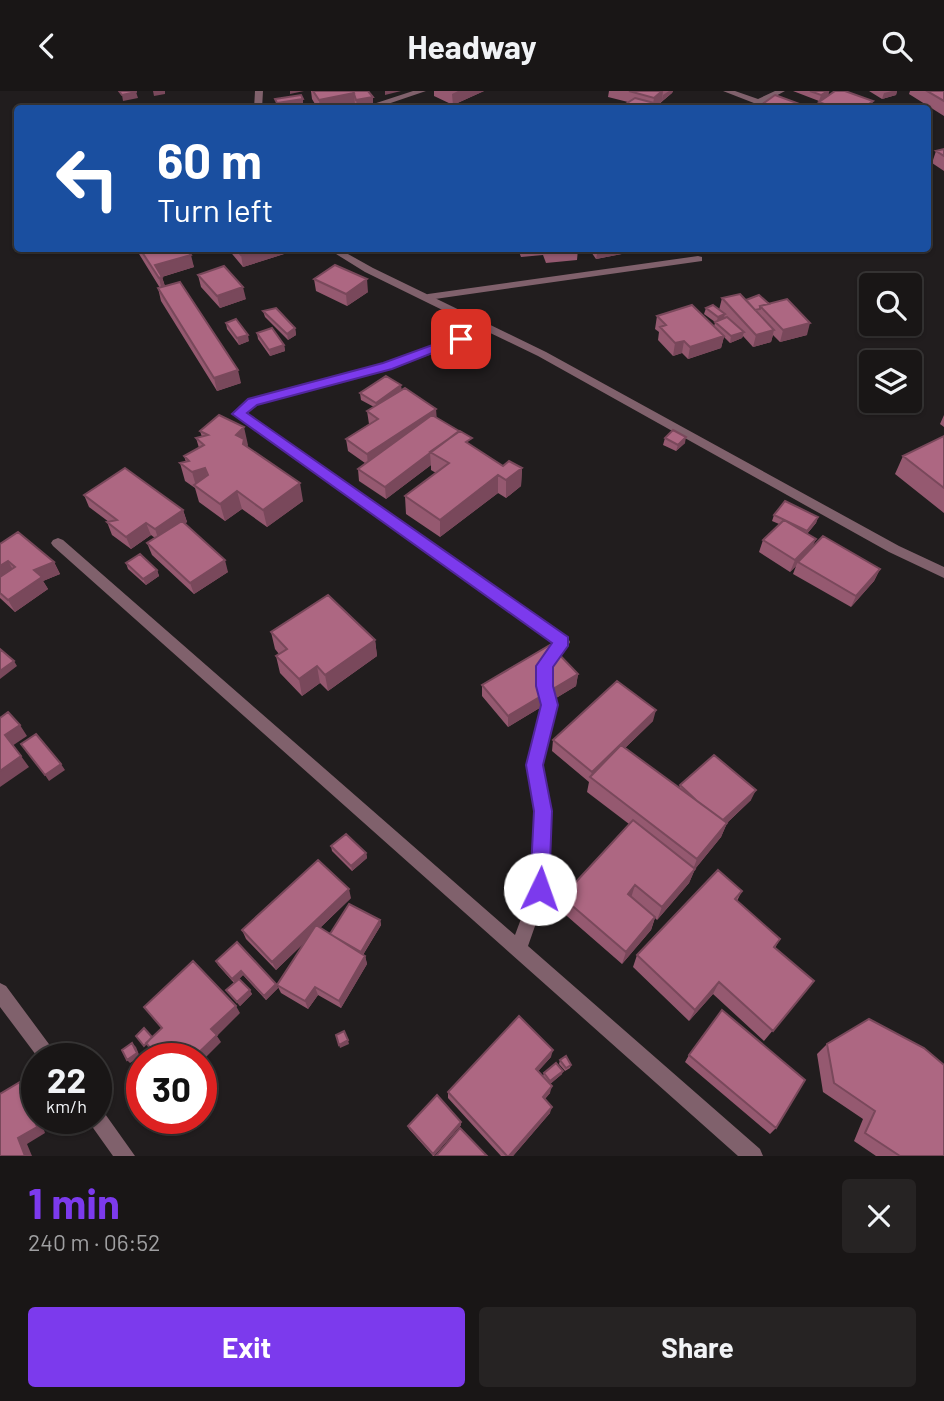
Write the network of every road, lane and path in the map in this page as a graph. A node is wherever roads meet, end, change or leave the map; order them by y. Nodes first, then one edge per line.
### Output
1 (422, 91) edge
2 (727, 91) edge
3 (781, 91) edge
4 (375, 105) edge
5 (338, 252) edge
6 (698, 259) dead end
7 (428, 297) junction
8 (484, 326) junction
9 (58, 543) dead end
10 (944, 573) edge
11 (519, 947) junction
12 (0, 992) edge
13 (39, 1043) edge
14 (108, 1134) edge
15 (125, 1156) edge
16 (753, 1156) edge

1 - 4 street
2 - 3 street
5 - 7 street
6 - 7 street
7 - 8 street
8 - 10 street
8 - 11 street
9 - 11 street
11 - 16 street
12 - 13 street
14 - 15 street

